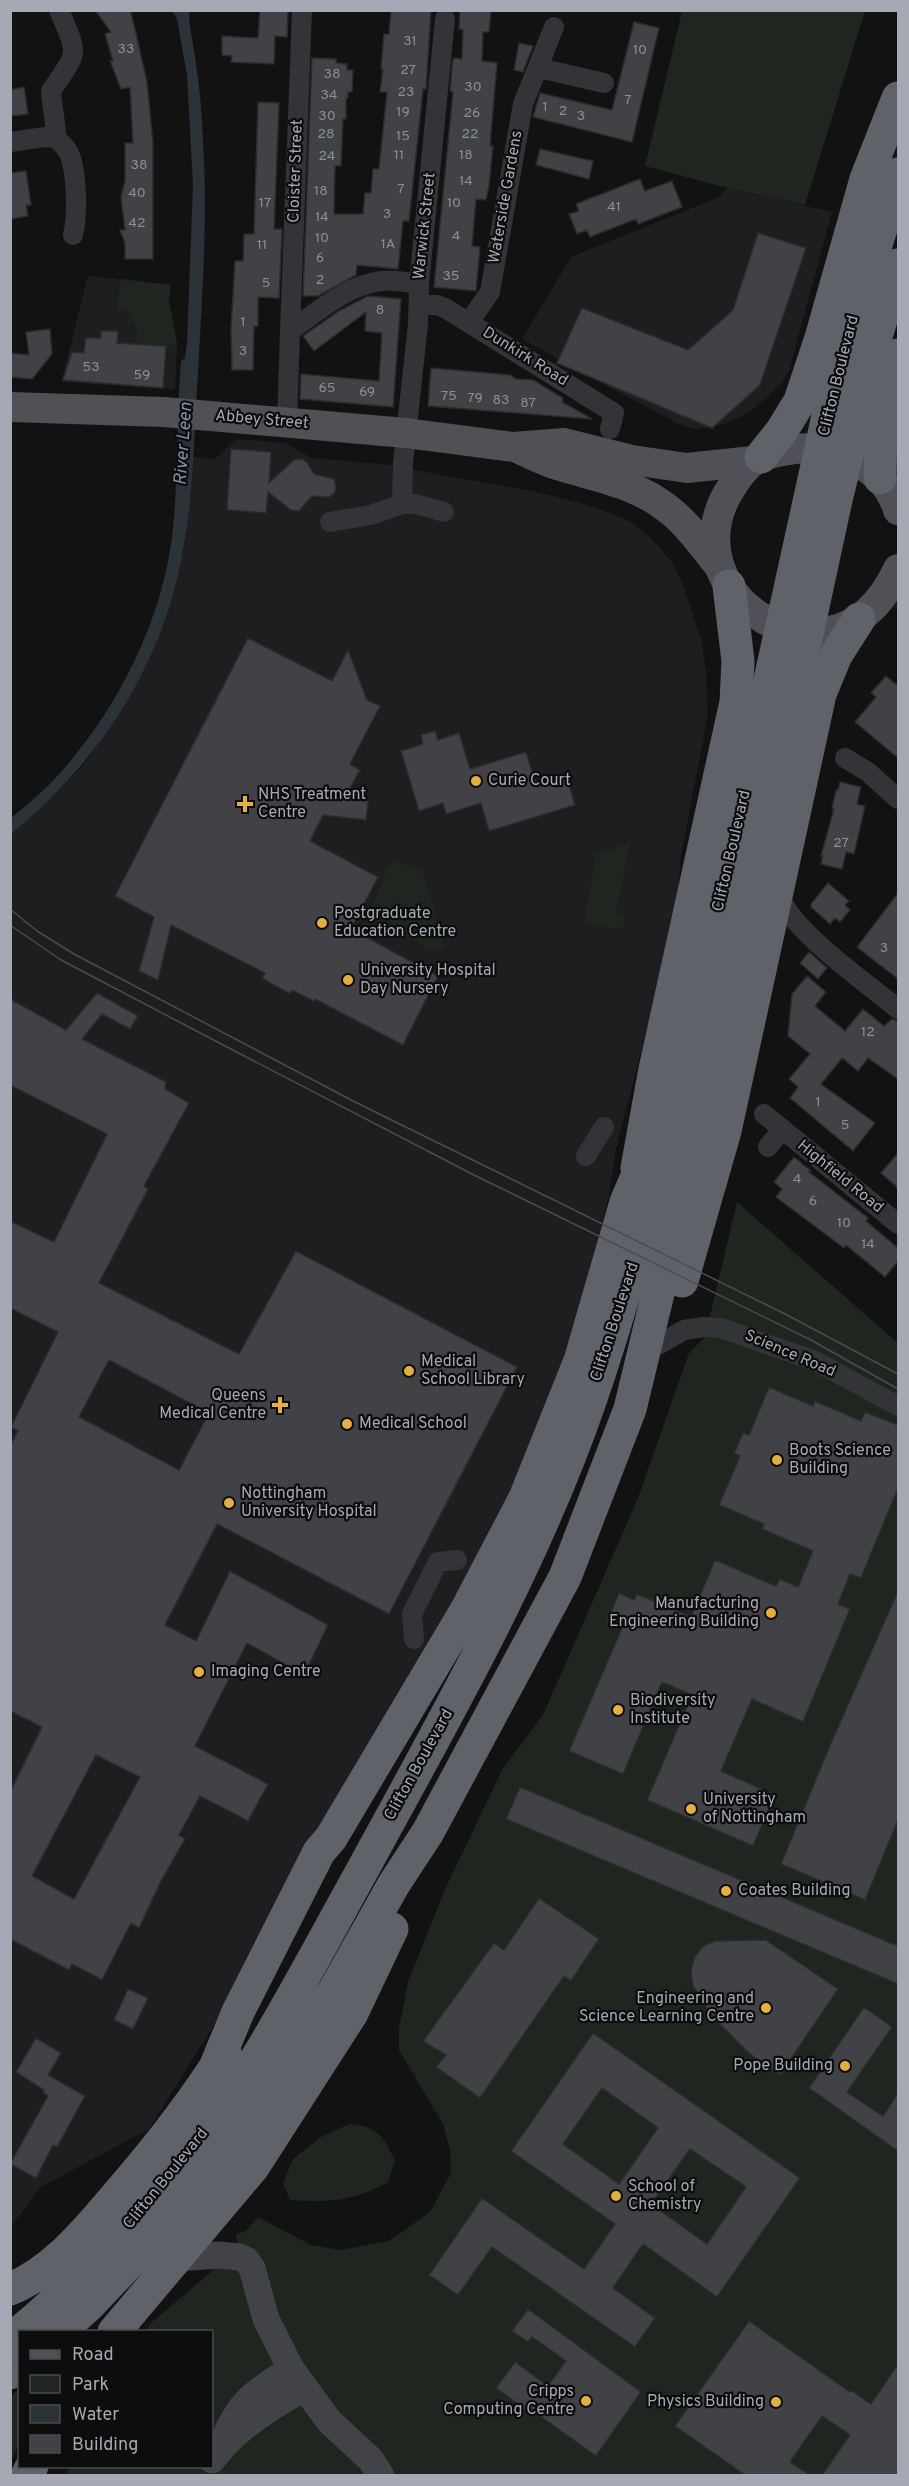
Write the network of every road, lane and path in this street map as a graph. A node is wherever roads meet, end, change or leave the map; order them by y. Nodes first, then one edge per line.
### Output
1 (58, 10) edge
2 (303, 10) edge
3 (445, 19) dead end
4 (554, 27) dead end
5 (539, 68) junction
6 (604, 83) dead end
7 (898, 98) edge
8 (56, 138) junction
9 (10, 142) edge
10 (898, 174) edge
11 (74, 235) dead end
12 (898, 265) edge
13 (419, 284) junction
14 (419, 305) junction
15 (469, 322) junction
16 (290, 331) junction
17 (875, 340) edge
18 (10, 407) edge
19 (287, 422) junction
20 (610, 429) dead end
21 (406, 433) junction
22 (513, 447) junction
23 (757, 459) junction
24 (893, 497) edge
25 (402, 504) junction
26 (444, 512) dead end
27 (330, 522) dead end
28 (898, 569) edge
29 (724, 577) junction
30 (898, 605) edge
31 (864, 615) junction
32 (768, 751) junction
33 (845, 758) dead end
34 (898, 799) edge
35 (779, 892) junction
36 (898, 1009) edge
37 (764, 1114) dead end
38 (604, 1127) dead end
39 (782, 1129) junction
40 (768, 1147) dead end
41 (586, 1156) dead end
42 (635, 1181) junction
43 (898, 1222) edge
44 (619, 1312) junction
45 (658, 1345) junction
46 (898, 1406) edge
47 (630, 1409) junction
48 (457, 1560) dead end
49 (414, 1639) dead end
50 (435, 1737) junction
51 (428, 1832) junction
52 (214, 2070) junction
53 (177, 2258) junction
54 (10, 2289) edge
55 (22, 2330) edge
56 (61, 2330) edge
57 (115, 2330) edge
58 (297, 2379) junction
59 (213, 2458) edge
60 (381, 2475) edge

1 - 8 street
2 - 16 street, Cloister Street
3 - 13 street, Warwick Street
4 - 5 street, Waterside Gardens
5 - 6 street
5 - 15 street, Waterside Gardens
7 - 23 highway
8 - 9 street
8 - 11 street
10 - 17 highway, Clifton Boulevard
12 - 17 highway, Clifton Boulevard
13 - 14 street, Warwick Street
13 - 16 street
14 - 15 street, Dunkirk Road
14 - 21 street, Warwick Street
15 - 20 street, Dunkirk Road
16 - 19 street
17 - 24 highway
17 - 32 highway, Clifton Boulevard, bridge
18 - 19 main road, Abbey Street
19 - 21 main road, Abbey Street
21 - 22 main road, Abbey Street
21 - 25 street, Warwick Street
22 - 23 main road, Abbey Street
22 - 29 main road, Abbey Street
23 - 24 main road, Abbey Street
23 - 29 main road
25 - 26 street
25 - 27 street
28 - 31 main road
29 - 31 main road, Abbey Street
29 - 42 highway
30 - 31 main road, Abbey Street
31 - 35 highway
32 - 44 highway, Clifton Boulevard
32 - 47 highway, Clifton Boulevard
33 - 34 street
35 - 36 street
35 - 45 highway
37 - 39 street, Highfield Road
38 - 41 street
39 - 40 street, Highfield Road
39 - 43 street, Highfield Road
42 - 44 highway
42 - 52 highway
44 - 50 highway, Clifton Boulevard
45 - 46 street, Science Road
45 - 47 highway
47 - 51 highway, Clifton Boulevard
48 - 49 street
50 - 52 highway
50 - 55 highway, Clifton Boulevard
51 - 53 highway
51 - 56 highway, Clifton Boulevard
52 - 54 highway
53 - 57 highway
53 - 58 street
58 - 59 street
58 - 60 street

